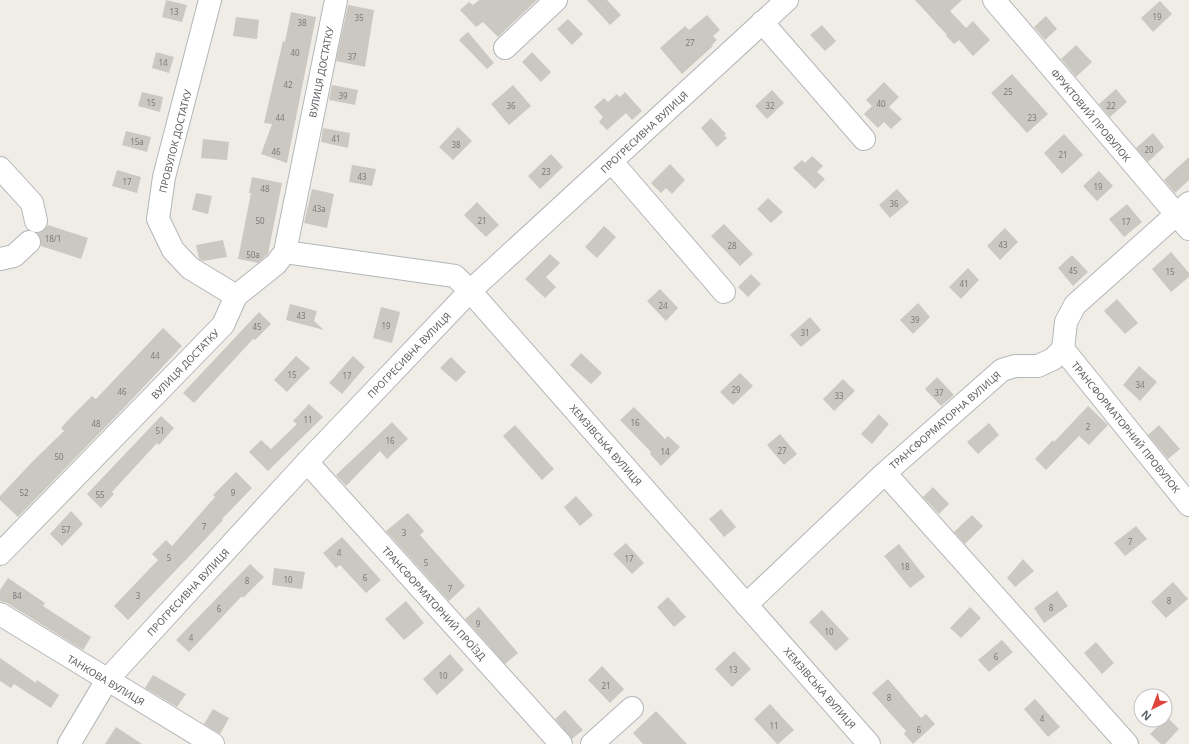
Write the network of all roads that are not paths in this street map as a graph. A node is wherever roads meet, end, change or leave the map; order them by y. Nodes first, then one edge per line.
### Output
1 (210, 0) edge
2 (336, 0) edge
3 (556, 0) edge
4 (787, 0) edge
5 (994, 0) edge
6 (762, 22) junction
7 (505, 48) dead end
8 (864, 139) dead end
9 (612, 162) junction
10 (0, 168) edge
11 (1185, 216) edge
12 (36, 221) dead end
13 (29, 242) dead end
14 (285, 252) junction
15 (0, 258) edge
16 (470, 291) junction
17 (724, 292) dead end
18 (236, 296) junction
19 (1063, 349) junction
20 (307, 462) junction
21 (885, 473) junction
22 (1189, 505) edge
23 (0, 554) edge
24 (746, 605) junction
25 (0, 614) edge
26 (107, 680) junction
27 (632, 708) dead end
28 (69, 744) edge
29 (213, 744) edge
30 (561, 744) edge
31 (592, 744) edge
32 (869, 744) edge
33 (1127, 744) edge

1 - 18 street, ПРОВУЛОК ДОСТАТКУ
2 - 14 street, ВУЛИЦЯ ДОСТАТКУ
3 - 7 street
4 - 6 street, ПРОГРЕСИВНА ВУЛИЦЯ
5 - 11 street, ФРУКТОВИЙ ПРОВУЛОК
6 - 8 street
6 - 9 street, ПРОГРЕСИВНА ВУЛИЦЯ
9 - 16 street, ПРОГРЕСИВНА ВУЛИЦЯ
9 - 17 street
10 - 12 street
11 - 19 street
13 - 15 street
14 - 16 street, ХЕМЗІВСЬКА ВУЛИЦЯ
14 - 18 street, ВУЛИЦЯ ДОСТАТКУ
16 - 20 street, ПРОГРЕСИВНА ВУЛИЦЯ
16 - 24 street, ХЕМЗІВСЬКА ВУЛИЦЯ
18 - 23 street, ВУЛИЦЯ ДОСТАТКУ
19 - 21 street, ТРАНСФОРМАТОРНА ВУЛИЦЯ
19 - 22 street, ТРАНСФОРМАТОРНИЙ ПРОВУЛОК
20 - 26 street, ПРОГРЕСИВНА ВУЛИЦЯ
20 - 30 street, ТРАНСФОРМАТОРНИЙ ПРОЇЗД
21 - 24 street, ТРАНСФОРМАТОРНА ВУЛИЦЯ
21 - 33 street
24 - 32 street, ХЕМЗІВСЬКА ВУЛИЦЯ
25 - 26 street, ТАНКОВА ВУЛИЦЯ
26 - 28 street, ПРОГРЕСИВНА ВУЛИЦЯ
26 - 29 street, ТАНКОВА ВУЛИЦЯ
27 - 31 street

